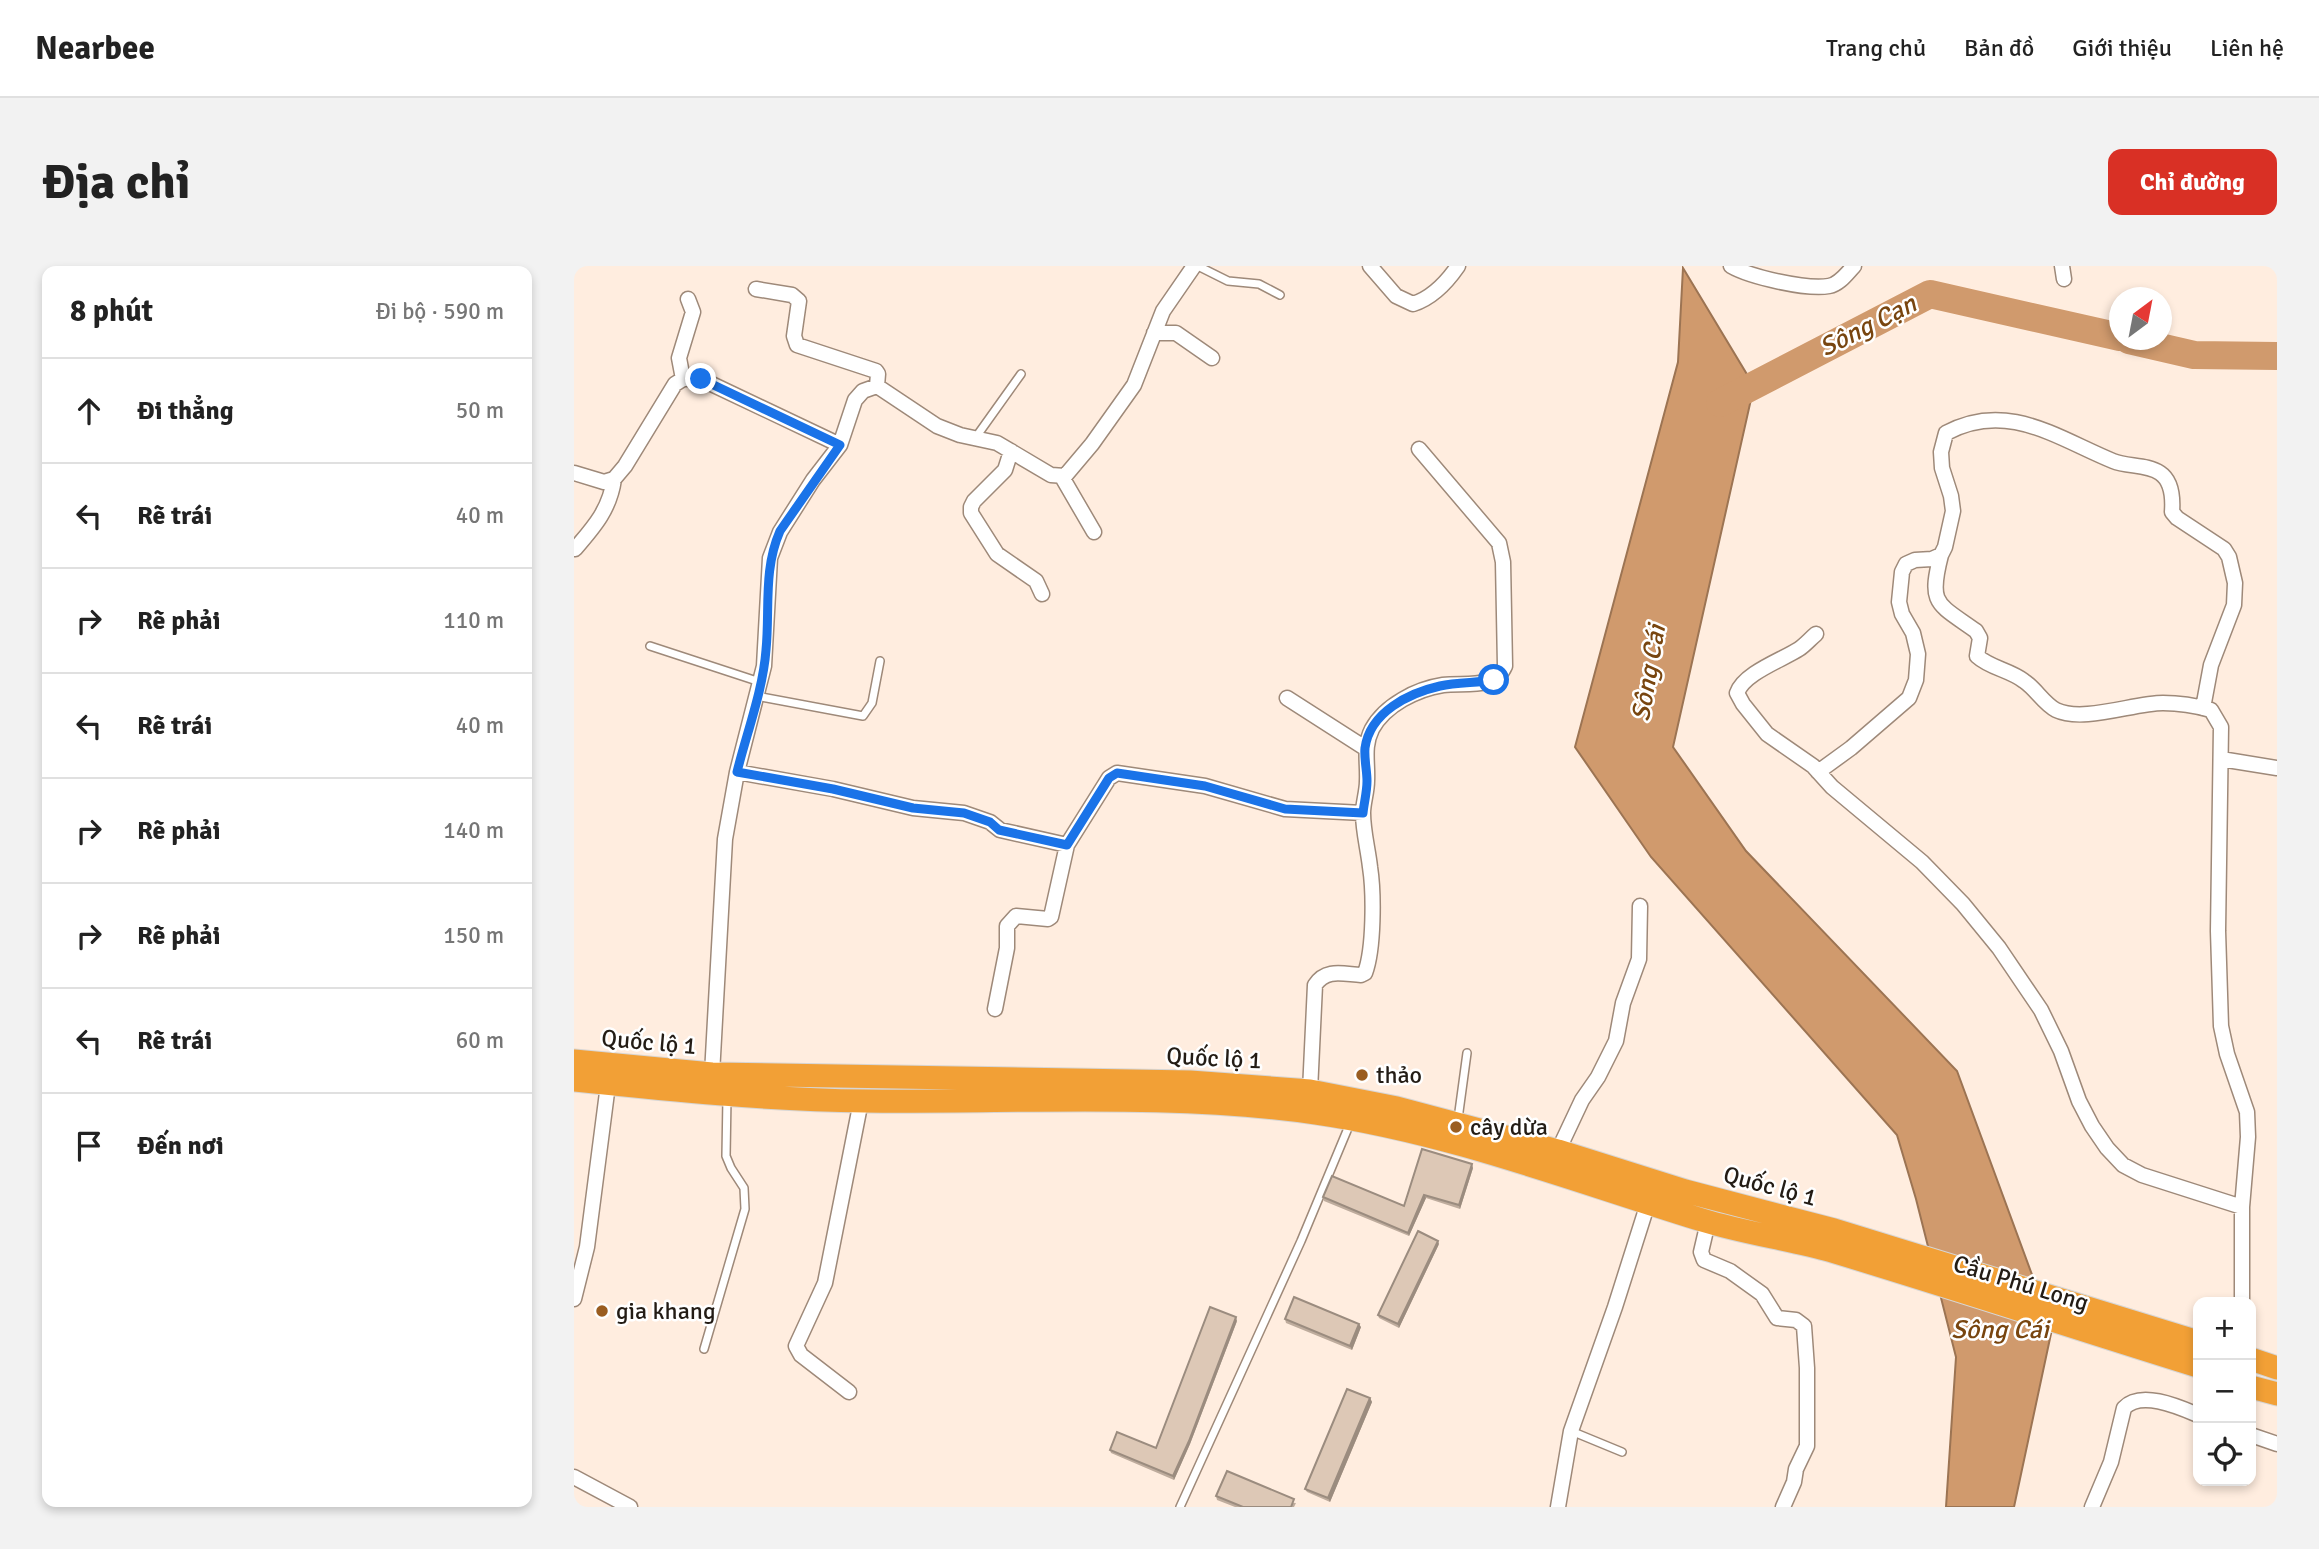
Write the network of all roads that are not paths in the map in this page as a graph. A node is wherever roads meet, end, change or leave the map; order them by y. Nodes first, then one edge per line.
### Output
1 (1196, 266) edge
2 (1370, 266) edge
3 (1458, 266) edge
4 (1731, 266) edge
5 (1854, 266) edge
6 (755, 289) dead end
7 (1280, 295) dead end
8 (688, 299) dead end
9 (1154, 333) junction
10 (1212, 358) dead end
11 (1021, 374) dead end
12 (683, 379) junction
13 (877, 386) junction
14 (976, 437) junction
15 (840, 445) junction
16 (1419, 449) dead end
17 (1011, 451) junction
18 (574, 473) edge
19 (1062, 477) junction
20 (614, 479) junction
21 (1094, 532) dead end
22 (575, 549) edge
23 (1941, 555) junction
24 (1042, 594) dead end
25 (1816, 634) dead end
26 (650, 646) dead end
27 (880, 661) dead end
28 (758, 689) junction
29 (1287, 698) dead end
30 (2203, 708) junction
31 (1365, 748) junction
32 (2221, 759) junction
33 (2277, 768) edge
34 (737, 772) junction
35 (1818, 772) junction
36 (1363, 813) junction
37 (1067, 845) junction
38 (1640, 906) dead end
39 (995, 1009) dead end
40 (1467, 1053) dead end
41 (574, 1061) edge
42 (609, 1074) junction
43 (712, 1074) junction
44 (574, 1080) edge
45 (1310, 1091) junction
46 (727, 1096) junction
47 (861, 1101) junction
48 (1352, 1120) junction
49 (1457, 1123) junction
50 (1558, 1151) junction
51 (1648, 1203) junction
52 (2242, 1207) junction
53 (1708, 1222) junction
54 (1831, 1240) junction
55 (2242, 1297) edge
56 (574, 1300) edge
57 (2193, 1341) edge
58 (704, 1349) dead end
59 (2254, 1360) edge
60 (2193, 1364) edge
61 (2277, 1368) edge
62 (849, 1392) dead end
63 (2256, 1392) edge
64 (2277, 1394) edge
65 (2193, 1413) edge
66 (1572, 1431) junction
67 (2256, 1437) edge
68 (2277, 1444) edge
69 (1622, 1452) dead end
70 (574, 1477) edge
71 (629, 1507) edge
72 (1180, 1507) edge
73 (1558, 1507) edge
74 (1783, 1507) edge
75 (2092, 1507) edge

1 - 7 lane
1 - 9 street
2 - 3 street
4 - 5 street
6 - 13 street
8 - 12 street
9 - 10 street
9 - 19 street
11 - 14 lane
12 - 15 street
12 - 20 street
13 - 14 street
13 - 15 street
14 - 17 street
15 - 28 street
16 - 31 street
17 - 19 street
17 - 24 street
18 - 20 street
19 - 21 street
20 - 22 street
23 - 30 street
23 - 30 street
23 - 35 street
25 - 35 street
26 - 28 lane
27 - 28 lane
28 - 34 street
29 - 31 street
30 - 32 street
31 - 36 street
32 - 33 street
32 - 52 street
34 - 37 street
34 - 43 street
35 - 52 street
36 - 37 street
36 - 45 street
37 - 39 street
38 - 50 street
40 - 49 lane
41 - 42 highway, Quốc lộ 1
42 - 43 highway, Quốc lộ 1
42 - 44 highway, Quốc lộ 1
42 - 46 highway, Quốc lộ 1
42 - 56 street
43 - 45 highway, Quốc lộ 1
45 - 49 highway, Quốc lộ 1
46 - 47 highway, Quốc lộ 1
46 - 58 lane
47 - 48 highway, Quốc lộ 1
47 - 62 street
48 - 51 highway, Quốc lộ 1
48 - 72 lane
49 - 50 highway, Quốc lộ 1
50 - 54 highway, Quốc lộ 1
51 - 53 highway, Quốc lộ 1
51 - 66 street
52 - 55 street
53 - 54 highway, Quốc lộ 1
53 - 74 street
54 - 57 highway, Cầu Phú Long
54 - 60 highway, Cầu Phú Long
59 - 61 highway
63 - 64 highway
65 - 75 street
66 - 69 lane
66 - 73 street
67 - 68 street
70 - 71 street

